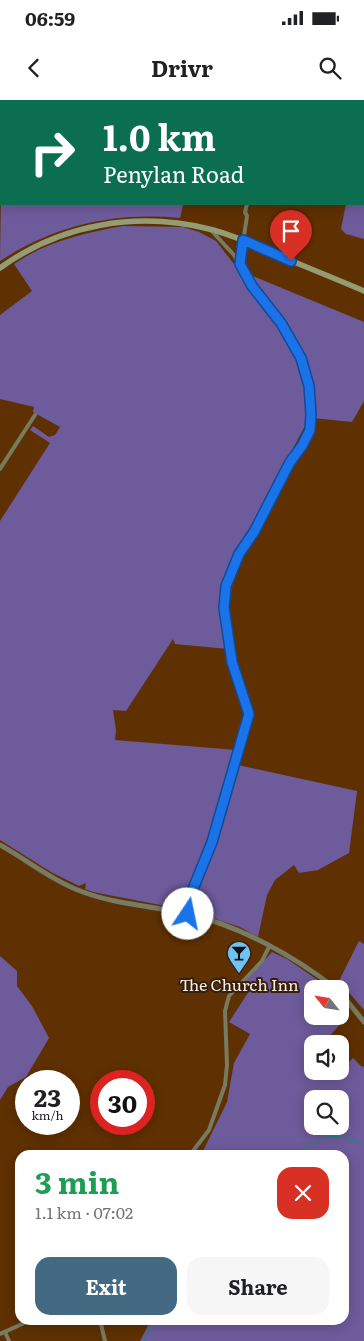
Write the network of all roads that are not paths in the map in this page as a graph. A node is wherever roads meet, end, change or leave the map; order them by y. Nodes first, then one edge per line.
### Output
1 (247, 205) edge
2 (210, 229) junction
3 (243, 240) junction
4 (240, 264) junction
5 (0, 268) edge
6 (364, 291) edge
7 (35, 415) dead end
8 (0, 458) edge
9 (5, 461) junction
10 (0, 469) edge
11 (0, 845) edge
12 (188, 914) junction
13 (269, 947) junction
14 (322, 980) edge
15 (349, 1003) edge
16 (364, 1022) edge
17 (194, 1150) edge
18 (20, 1325) edge
19 (101, 1325) edge
20 (5, 1332) junction
21 (0, 1334) edge
22 (9, 1341) edge
23 (105, 1341) edge

1 - 3 street
2 - 3 main road
2 - 4 street
2 - 5 main road
3 - 4 street
3 - 6 main road
4 - 12 street
7 - 9 street
8 - 9 street
9 - 10 street
11 - 12 street
12 - 13 street
13 - 14 street
13 - 17 street
15 - 16 street
18 - 20 street
19 - 23 street
20 - 21 street
20 - 22 street

